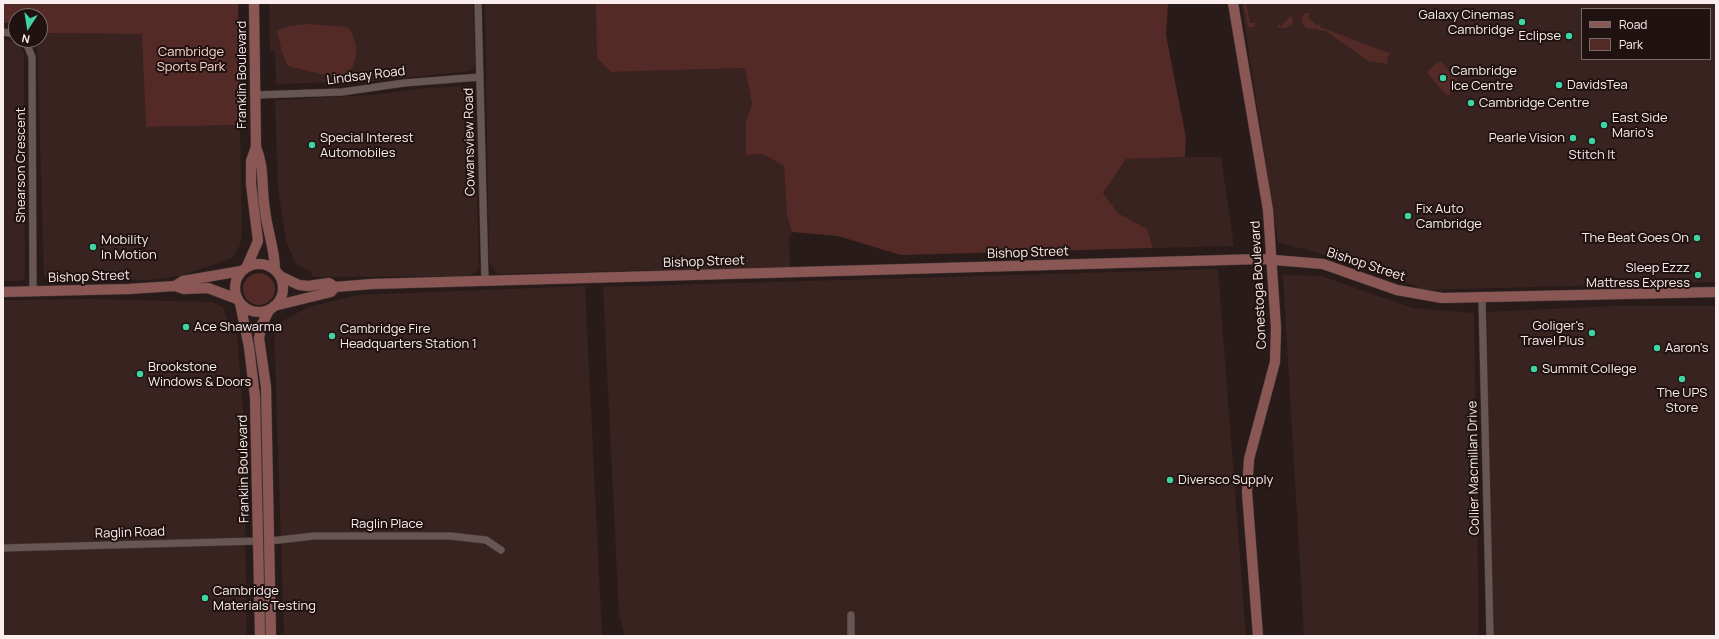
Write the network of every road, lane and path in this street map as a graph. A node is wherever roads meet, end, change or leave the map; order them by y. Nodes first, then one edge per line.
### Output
1 (254, 3) edge
2 (478, 3) edge
3 (1233, 3) edge
4 (28, 48) edge
5 (480, 77) junction
6 (256, 95) junction
7 (256, 147) junction
8 (1271, 260) junction
9 (244, 269) junction
10 (277, 273) junction
11 (485, 281) junction
12 (175, 286) junction
13 (335, 287) junction
14 (3, 292) edge
15 (33, 292) junction
16 (1716, 292) edge
17 (1482, 299) junction
18 (238, 301) junction
19 (272, 308) junction
20 (258, 541) junction
21 (270, 541) junction
22 (3, 548) edge
23 (501, 550) dead end
24 (851, 615) dead end
25 (260, 636) edge
26 (271, 636) edge
27 (851, 636) edge
28 (1258, 636) edge
29 (1490, 636) edge

1 - 6 main road, Franklin Boulevard
2 - 5 street, Cowansview Road
3 - 8 main road, Conestoga Boulevard
4 - 15 street, Shearson Crescent
5 - 6 street, Lindsay Road
5 - 11 street, Cowansview Road
6 - 7 main road, Franklin Boulevard
7 - 9 main road, Franklin Boulevard
7 - 10 main road, Franklin Boulevard
8 - 11 main road, Bishop Street
8 - 17 main road, Bishop Street
8 - 28 main road, Conestoga Boulevard
9 - 10 main road
9 - 12 main road, Bishop Street
9 - 18 main road
10 - 13 main road, Bishop Street
10 - 19 main road
11 - 13 main road, Bishop Street
12 - 15 main road, Bishop Street
12 - 18 main road, Bishop Street
13 - 19 main road, Bishop Street
14 - 15 main road, Bishop Street
16 - 17 main road, Bishop Street
17 - 29 street, Collier Macmillan Drive
18 - 19 main road
18 - 20 main road, Franklin Boulevard
19 - 21 main road, Franklin Boulevard
20 - 22 street, Raglin Road
20 - 25 main road, Franklin Boulevard
21 - 23 street, Raglin Place
21 - 26 main road, Franklin Boulevard
24 - 27 street

